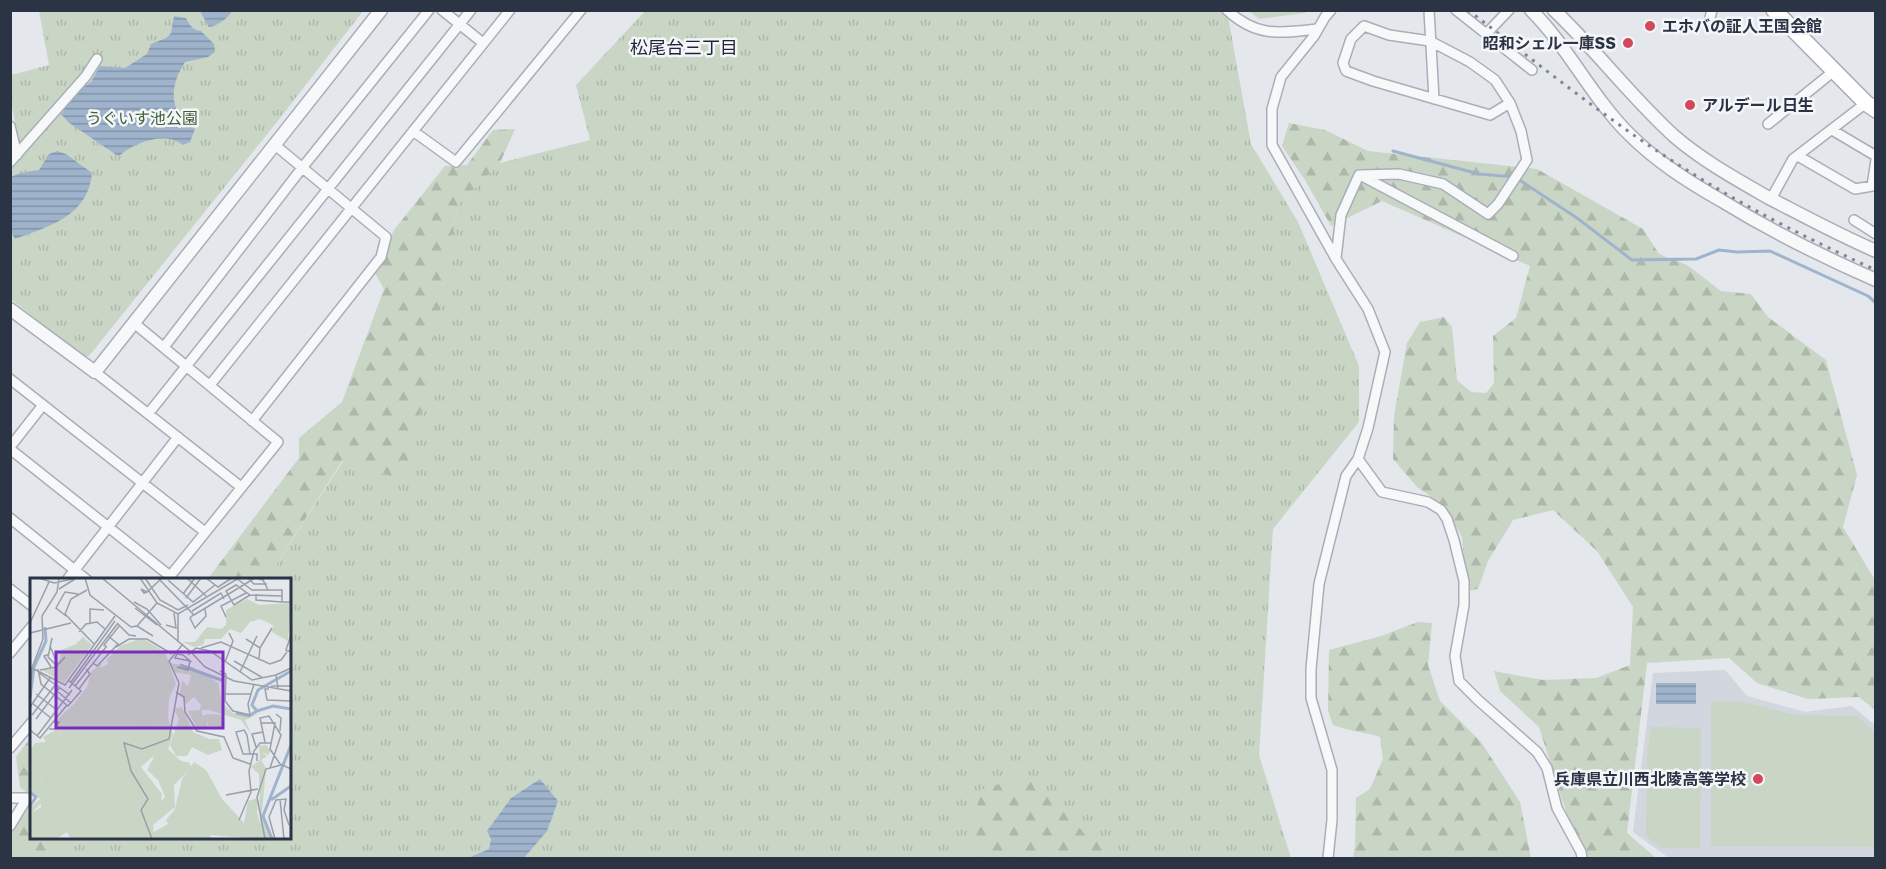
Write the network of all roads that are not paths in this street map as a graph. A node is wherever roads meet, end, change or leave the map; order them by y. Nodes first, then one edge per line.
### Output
1 (381, 10) edge
2 (429, 10) edge
3 (442, 10) edge
4 (471, 10) edge
5 (510, 10) edge
6 (581, 10) edge
7 (1227, 10) edge
8 (1331, 10) edge
9 (1429, 10) edge
10 (1456, 10) edge
11 (1509, 10) edge
12 (1531, 10) edge
13 (1554, 10) edge
14 (1712, 10) edge
15 (1774, 10) edge
16 (1709, 22) dead end
17 (459, 24) junction
18 (1318, 29) junction
19 (1486, 34) junction
20 (1430, 41) junction
21 (483, 44) junction
22 (1601, 57) junction
23 (97, 59) dead end
24 (1532, 70) dead end
25 (1580, 70) junction
26 (1834, 71) junction
27 (1434, 99) junction
28 (1510, 103) junction
29 (1870, 106) edge
30 (1768, 124) dead end
31 (10, 126) edge
32 (1832, 130) junction
33 (413, 131) junction
34 (275, 145) junction
35 (1798, 156) junction
36 (14, 158) edge
37 (1875, 158) edge
38 (302, 168) junction
39 (1359, 175) junction
40 (328, 189) junction
41 (1771, 199) junction
42 (351, 208) junction
43 (1854, 220) dead end
44 (1875, 234) edge
45 (1875, 251) edge
46 (1514, 256) dead end
47 (1336, 259) junction
48 (1875, 279) edge
49 (10, 309) edge
50 (134, 323) junction
51 (164, 347) junction
52 (186, 366) junction
53 (95, 372) junction
54 (10, 379) edge
55 (210, 385) junction
56 (44, 405) junction
57 (148, 414) junction
58 (252, 421) junction
59 (178, 437) junction
60 (10, 448) edge
61 (1358, 459) junction
62 (142, 483) junction
63 (241, 487) junction
64 (10, 518) edge
65 (108, 527) junction
66 (205, 532) junction
67 (75, 570) junction
68 (68, 578) edge
69 (86, 578) edge
70 (169, 578) edge
71 (10, 589) edge
72 (30, 604) edge
73 (30, 628) edge
74 (10, 653) edge
75 (30, 724) edge
76 (10, 748) edge
77 (10, 798) edge
78 (10, 826) edge
79 (1328, 858) edge
80 (1582, 858) edge

1 - 34 street
2 - 38 street
3 - 17 street
4 - 17 street
5 - 21 street
6 - 33 street
7 - 18 street
8 - 18 street
9 - 20 street
10 - 19 street
11 - 19 street
12 - 25 street
13 - 22 street
14 - 16 street
15 - 26 main road
17 - 21 street
17 - 40 street
18 - 47 street
19 - 24 street
20 - 27 street
20 - 27 street
20 - 28 street
21 - 33 street
22 - 25 street
22 - 41 street
23 - 36 street
25 - 48 street
26 - 29 main road
26 - 30 street
27 - 28 street
28 - 39 street
29 - 32 street
31 - 36 street
32 - 35 street
32 - 37 street
33 - 42 street
34 - 38 street
34 - 50 street
35 - 37 street
35 - 41 street
38 - 40 street
38 - 51 street
39 - 46 street
39 - 47 street
40 - 42 street
40 - 52 street
41 - 45 street
42 - 55 street
42 - 58 street
43 - 44 street
47 - 61 street
49 - 53 street
50 - 51 street
50 - 53 street
51 - 52 street
52 - 55 street
52 - 57 street
53 - 57 street
54 - 56 street
55 - 58 street
56 - 60 street
56 - 62 street
57 - 59 street
58 - 63 street
59 - 62 street
59 - 63 street
60 - 65 street
61 - 79 street
61 - 80 street
62 - 65 street
62 - 66 street
63 - 66 street
64 - 67 street
65 - 67 street
65 - 70 street
66 - 70 street
67 - 68 street
67 - 69 street
71 - 72 street
73 - 74 street
75 - 76 street
77 - 78 street

